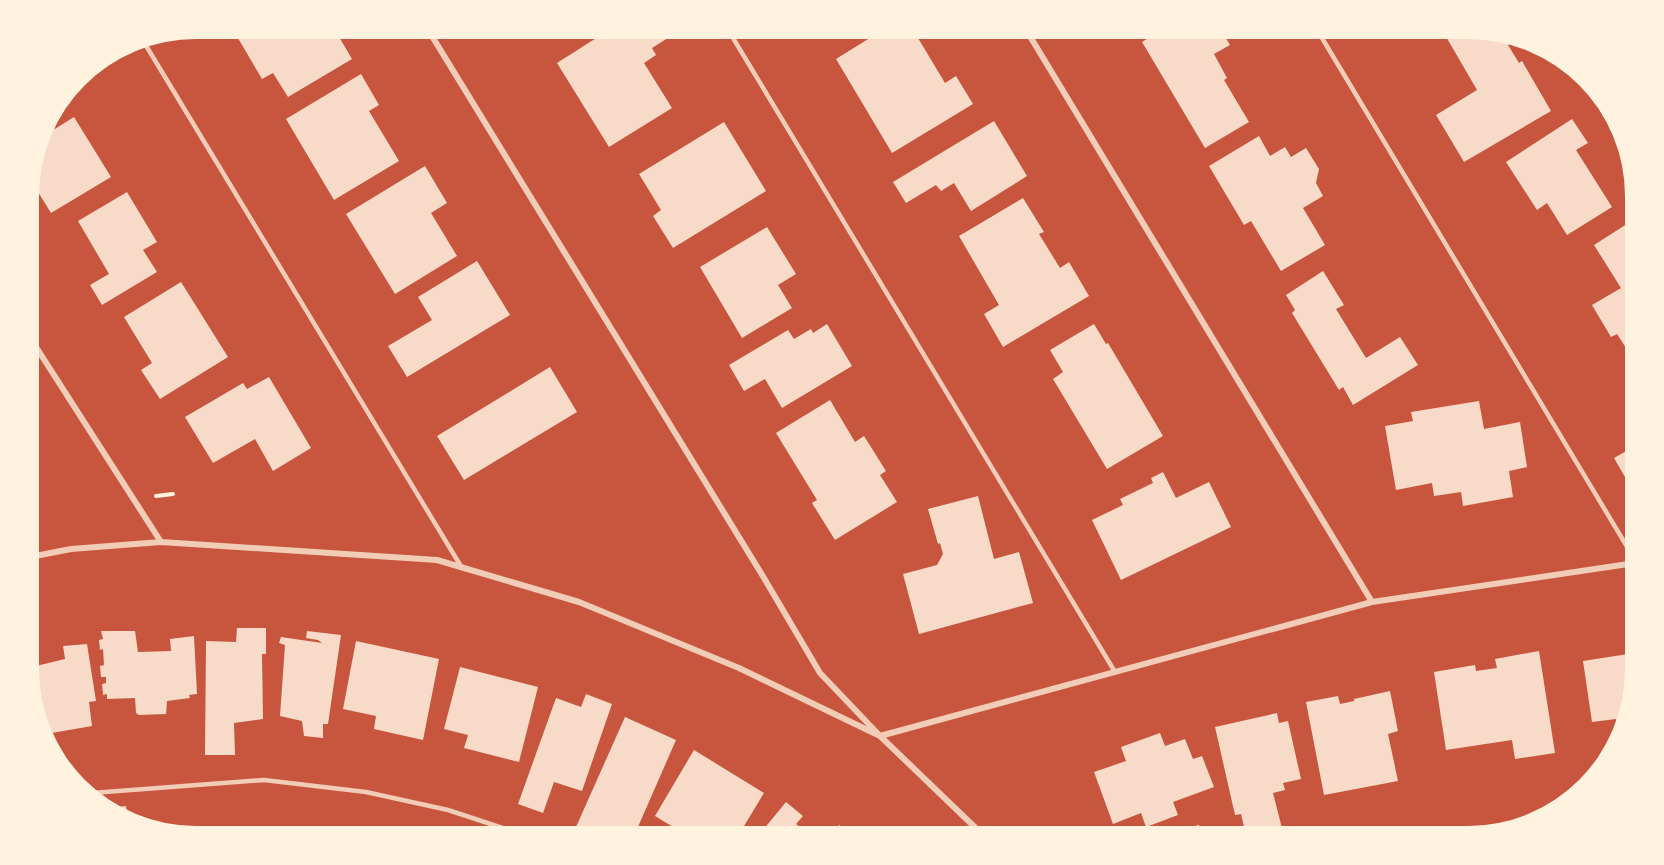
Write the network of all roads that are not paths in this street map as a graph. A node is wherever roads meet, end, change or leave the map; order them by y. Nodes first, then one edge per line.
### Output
1 (434, 39) edge
2 (734, 39) edge
3 (1032, 39) edge
4 (1323, 39) edge
5 (147, 47) edge
6 (39, 352) edge
7 (161, 542) junction
8 (1625, 545) edge
9 (39, 555) edge
10 (1625, 564) edge
11 (462, 568) junction
12 (1372, 602) junction
13 (1115, 672) junction
14 (880, 736) junction
15 (100, 792) edge
16 (497, 826) edge
17 (974, 826) edge

1 - 14 street
2 - 13 lane
3 - 12 street
4 - 8 lane
5 - 11 lane
6 - 7 street
7 - 9 street
7 - 11 street
10 - 12 street
11 - 14 street
12 - 13 street
13 - 14 street
14 - 17 street
15 - 16 lane

